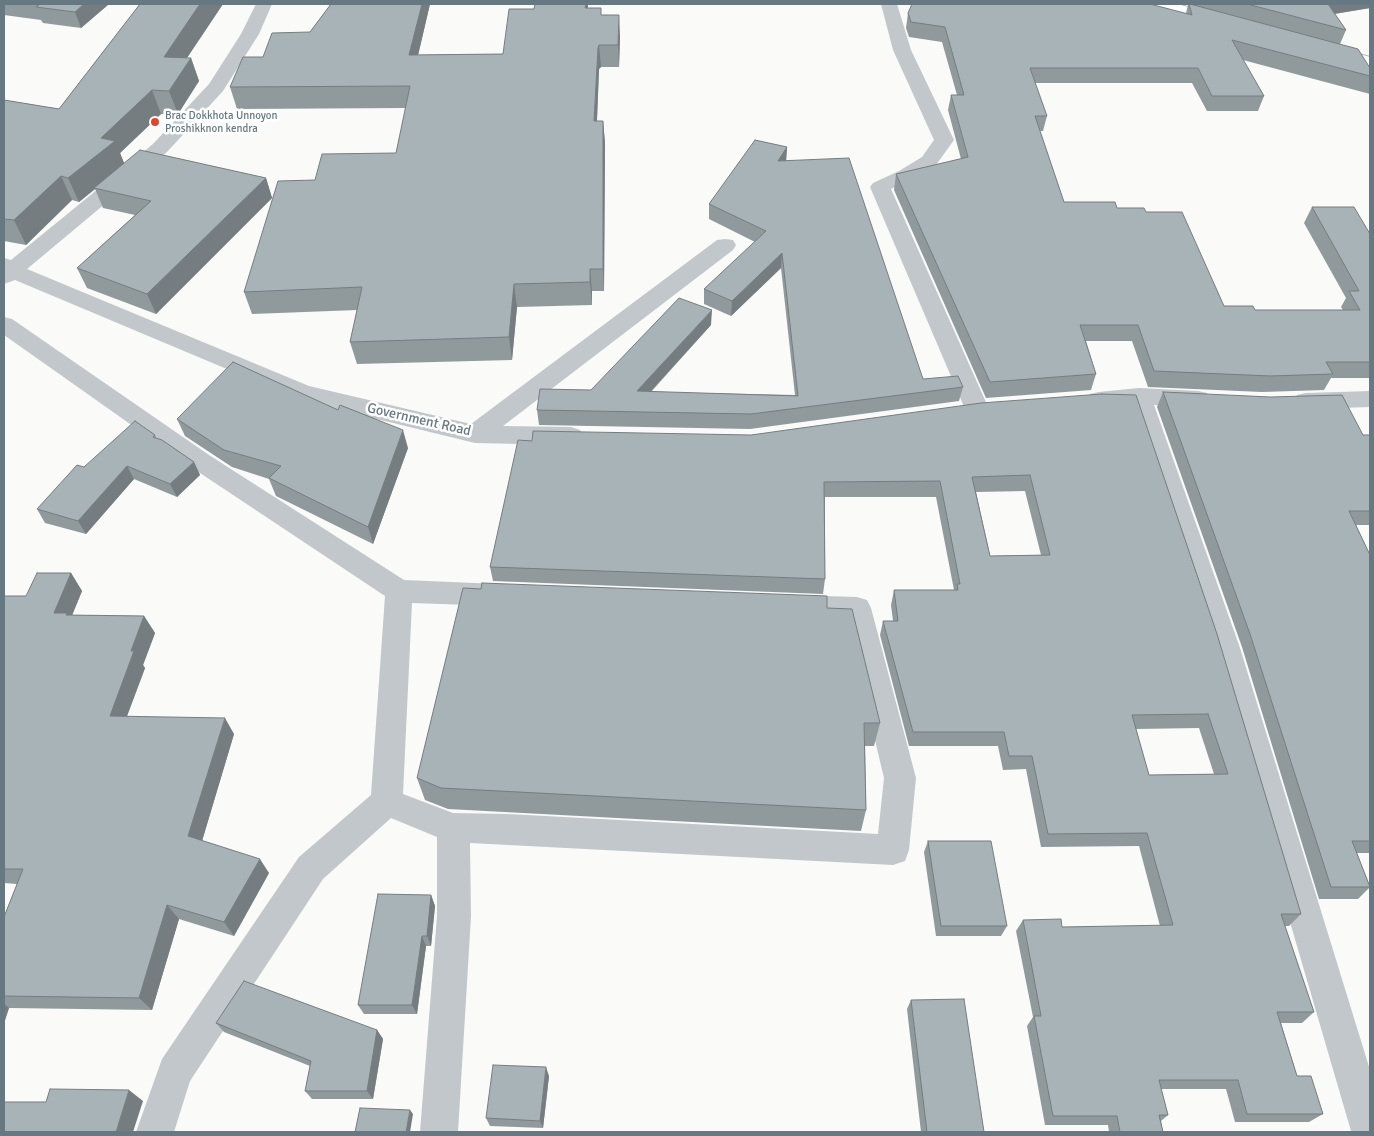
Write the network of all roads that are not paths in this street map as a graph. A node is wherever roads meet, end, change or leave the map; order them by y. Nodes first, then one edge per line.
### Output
1 (264, 4) edge
2 (889, 4) edge
3 (1159, 4) edge
4 (1236, 25) edge
5 (1313, 47) edge
6 (1370, 63) edge
7 (725, 245) dead end
8 (6, 271) edge
9 (4, 324) edge
10 (1139, 396) junction
11 (1224, 400) edge
12 (1370, 400) edge
13 (1281, 401) edge
14 (1072, 402) edge
15 (977, 410) edge
16 (475, 434) junction
17 (593, 436) edge
18 (399, 591) junction
19 (528, 596) edge
20 (768, 605) edge
21 (387, 802) junction
22 (453, 828) junction
23 (1370, 1131) edge
24 (155, 1132) edge
25 (439, 1132) edge

1 - 8 street
2 - 15 street
3 - 4 highway
5 - 6 highway
7 - 16 street
8 - 16 street, Government Road
9 - 18 street
10 - 11 street
10 - 14 street
10 - 23 street
12 - 13 street
16 - 17 street, Government Road
18 - 19 street
18 - 21 street
20 - 22 street
21 - 22 street
21 - 24 street
22 - 25 street

